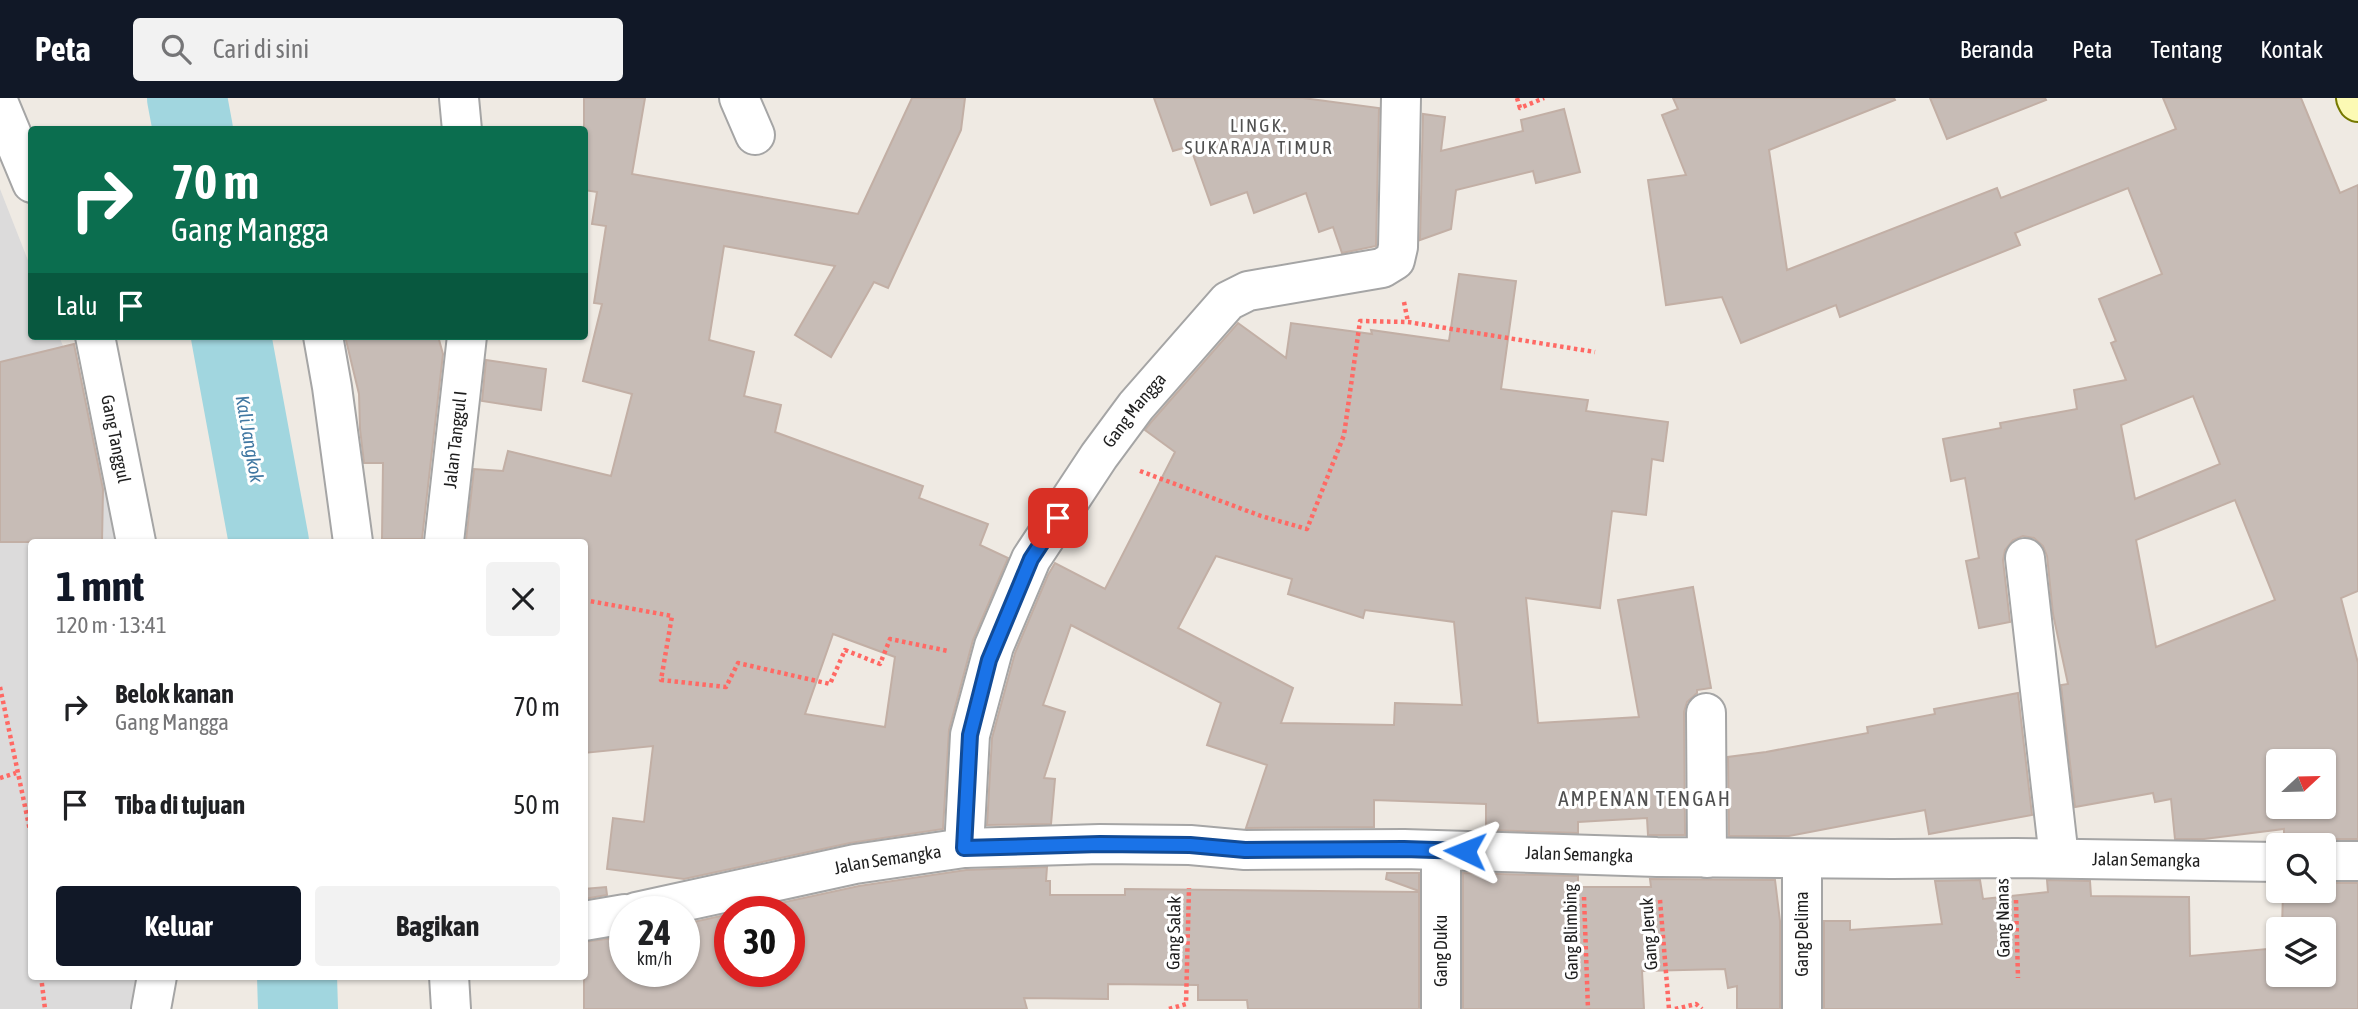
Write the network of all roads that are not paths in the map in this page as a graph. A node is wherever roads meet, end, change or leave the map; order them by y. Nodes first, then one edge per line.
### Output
1 (459, 98) edge
2 (739, 98) edge
3 (1401, 98) edge
4 (0, 106) edge
5 (462, 126) edge
6 (755, 135) dead end
7 (28, 173) edge
8 (96, 340) edge
9 (324, 340) edge
10 (467, 340) edge
11 (135, 539) edge
12 (353, 539) edge
13 (444, 539) edge
14 (2025, 558) dead end
15 (1706, 713) dead end
16 (964, 848) junction
17 (1441, 850) junction
18 (1707, 858) junction
19 (2059, 858) junction
20 (1802, 859) junction
21 (2336, 861) edge
22 (2358, 861) edge
23 (2266, 862) edge
24 (700, 898) edge
25 (609, 916) edge
26 (588, 919) edge
27 (156, 980) edge
28 (449, 980) edge
29 (151, 1009) edge
30 (451, 1009) edge
31 (1441, 1009) edge
32 (1802, 1009) edge

1 - 5 street
2 - 6 street
3 - 16 street, Gang Mangga
4 - 7 street
8 - 11 street, Gang Tanggul
9 - 12 street
10 - 13 street, Jalan Tanggul I
14 - 19 street
15 - 18 street
16 - 17 street, Jalan Semangka
16 - 24 street, Jalan Semangka
17 - 18 street, Jalan Semangka
17 - 31 street, Gang Duku
18 - 20 street, Jalan Semangka
19 - 20 street, Jalan Semangka
19 - 23 street, Jalan Semangka
20 - 32 street, Gang Delima
21 - 22 street
25 - 26 street
27 - 29 street
28 - 30 street

